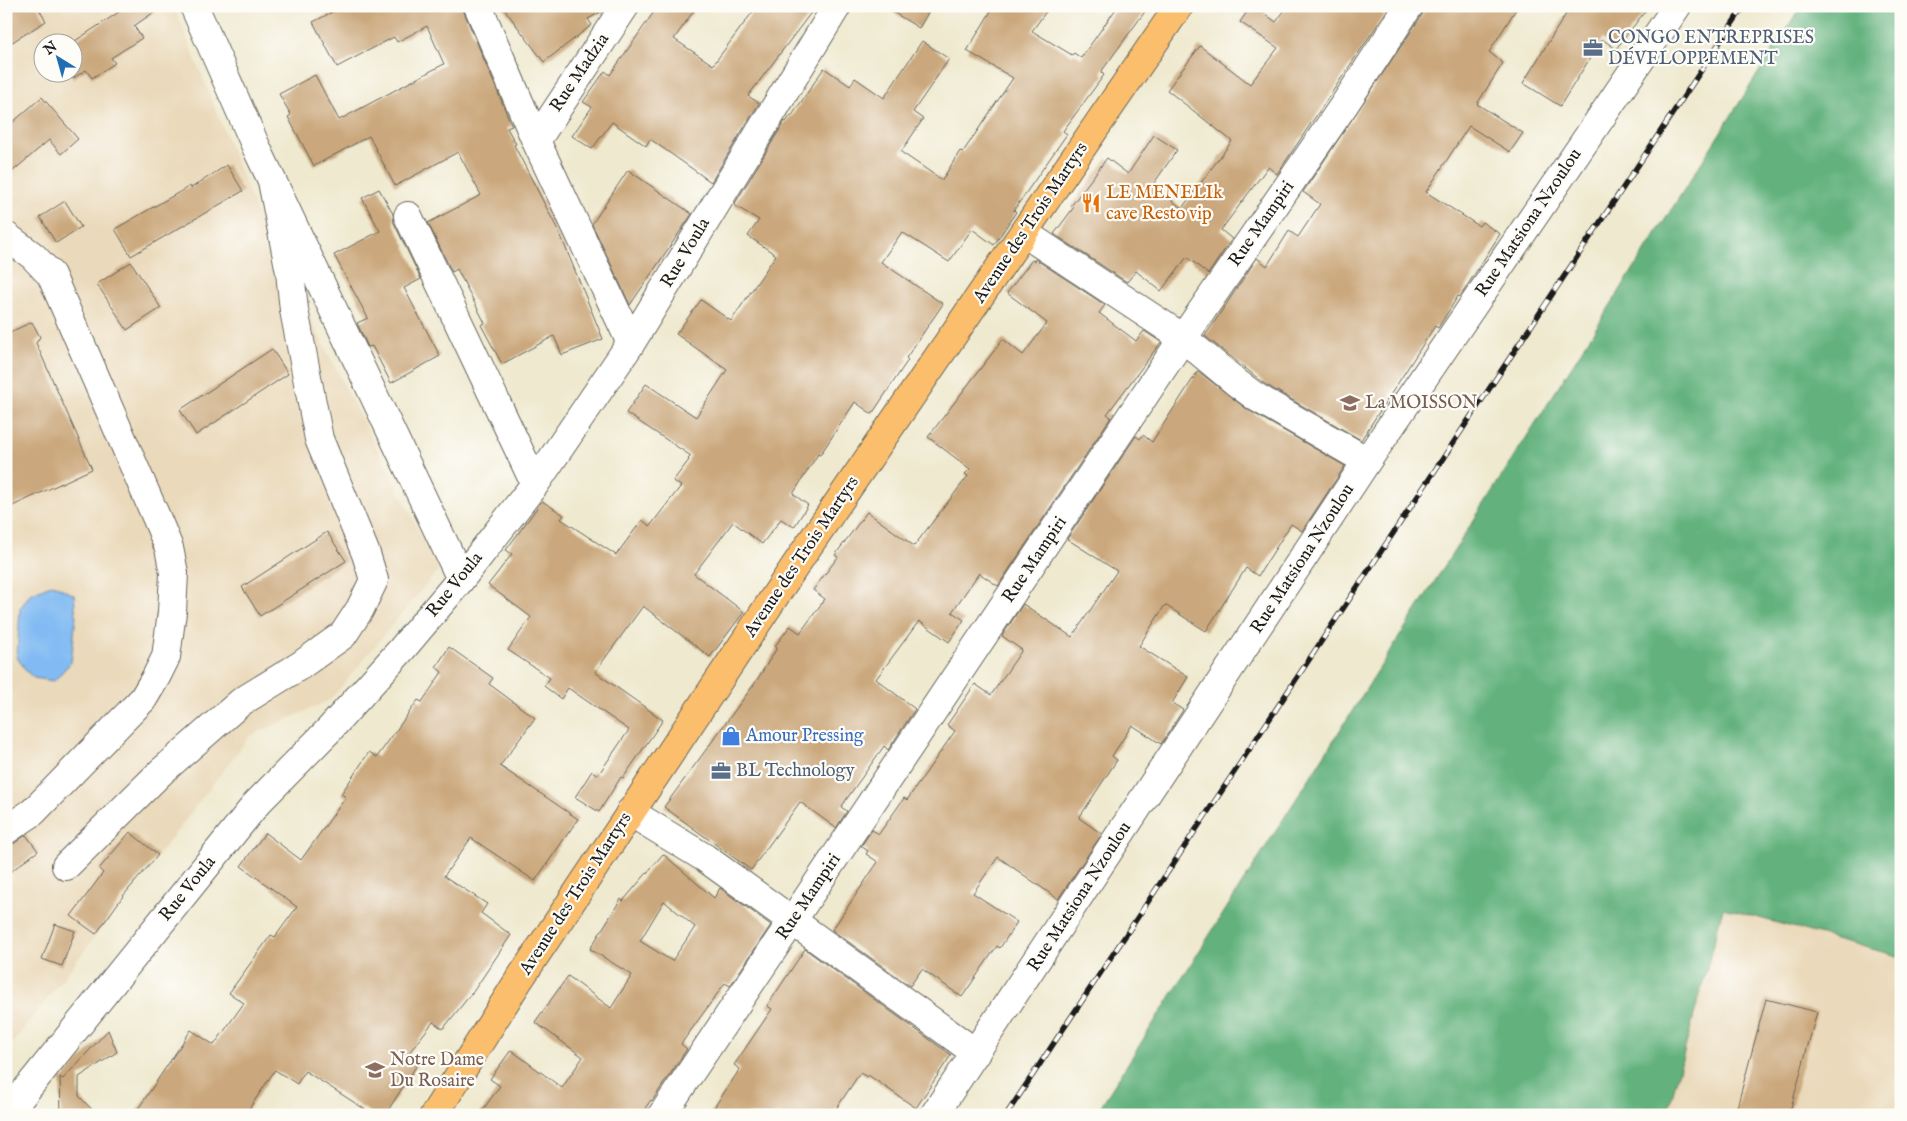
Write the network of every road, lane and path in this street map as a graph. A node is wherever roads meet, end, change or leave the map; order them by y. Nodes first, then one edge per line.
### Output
1 (194, 6) edge
2 (478, 6) edge
3 (625, 6) edge
4 (837, 6) edge
5 (1179, 6) edge
6 (1408, 6) edge
7 (1677, 6) edge
8 (536, 141) junction
9 (272, 181) junction
10 (408, 216) dead end
11 (1024, 233) junction
12 (6, 236) edge
13 (1183, 338) junction
14 (631, 343) junction
15 (1367, 461) junction
16 (535, 484) junction
17 (461, 579) junction
18 (630, 812) junction
19 (6, 830) edge
20 (66, 866) dead end
21 (792, 922) junction
22 (976, 1053) junction
23 (6, 1115) edge
24 (434, 1115) edge
25 (662, 1115) edge
26 (934, 1115) edge

1 - 9 street
2 - 8 street
3 - 8 street, Rue Madzia
4 - 14 street, Rue Voula
5 - 11 main road, Avenue des Trois Martyrs
6 - 13 street, Rue Mampiri
7 - 15 street, Rue Matsiona Nzoulou
8 - 14 street
9 - 17 street
9 - 20 street
10 - 16 street
11 - 13 street
11 - 18 main road, Avenue des Trois Martyrs
12 - 19 street
13 - 15 street
13 - 21 street, Rue Mampiri
14 - 16 street, Rue Voula
15 - 22 street, Rue Matsiona Nzoulou
16 - 17 street, Rue Voula
17 - 23 street, Rue Voula
18 - 21 street
18 - 24 main road, Avenue des Trois Martyrs
21 - 22 street
21 - 25 street, Rue Mampiri
22 - 26 street, Rue Matsiona Nzoulou

